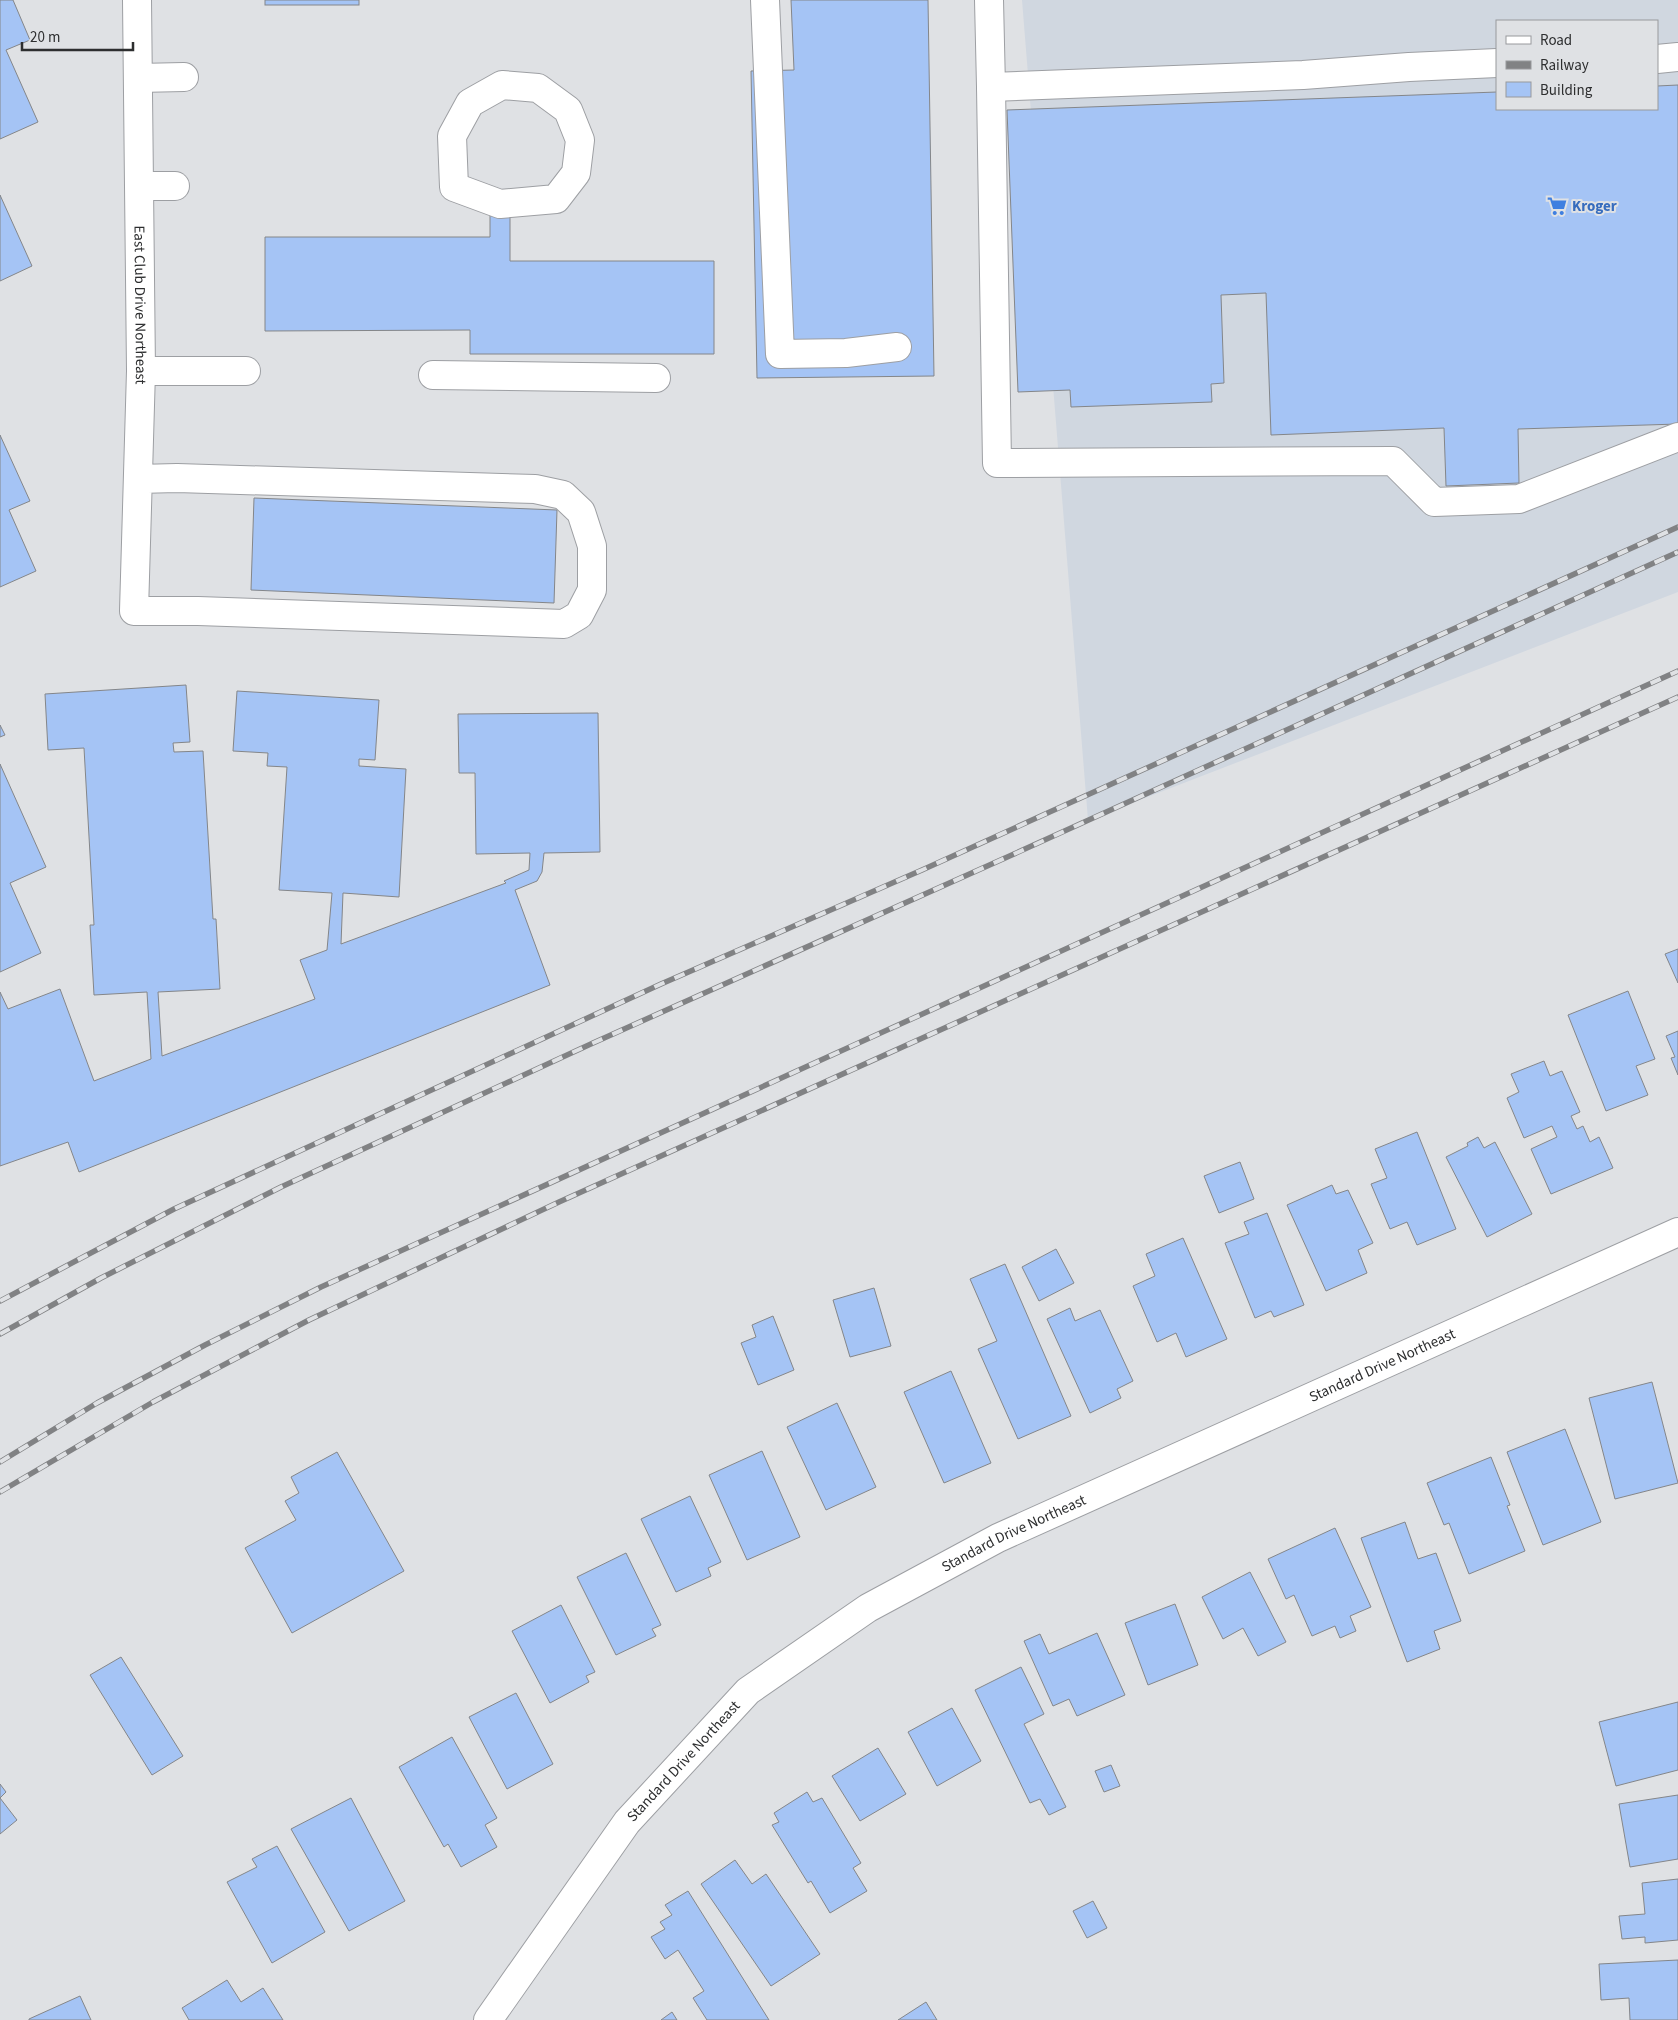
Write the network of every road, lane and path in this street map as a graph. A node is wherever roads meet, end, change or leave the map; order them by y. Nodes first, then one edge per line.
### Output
1 (137, 0) edge
2 (765, 0) edge
3 (989, 0) edge
4 (1678, 57) edge
5 (1658, 59) edge
6 (1496, 64) edge
7 (184, 77) dead end
8 (138, 78) junction
9 (991, 87) junction
10 (140, 186) junction
11 (175, 186) dead end
12 (556, 199) joint
13 (897, 348) dead end
14 (141, 371) junction
15 (246, 371) dead end
16 (433, 375) dead end
17 (656, 378) dead end
18 (1678, 437) edge
19 (138, 480) junction
20 (1678, 1232) edge
21 (488, 2020) edge

1 - 8 street, East Club Drive Northeast
2 - 13 street
3 - 9 street
4 - 5 street
6 - 9 street
7 - 8 street
8 - 10 street, East Club Drive Northeast
9 - 18 street
10 - 11 street
10 - 14 street, East Club Drive Northeast
12 - 12 street
14 - 15 street
14 - 19 street, East Club Drive Northeast
16 - 17 street
19 - 19 street, East Club Drive Northeast
20 - 21 street, Standard Drive Northeast

